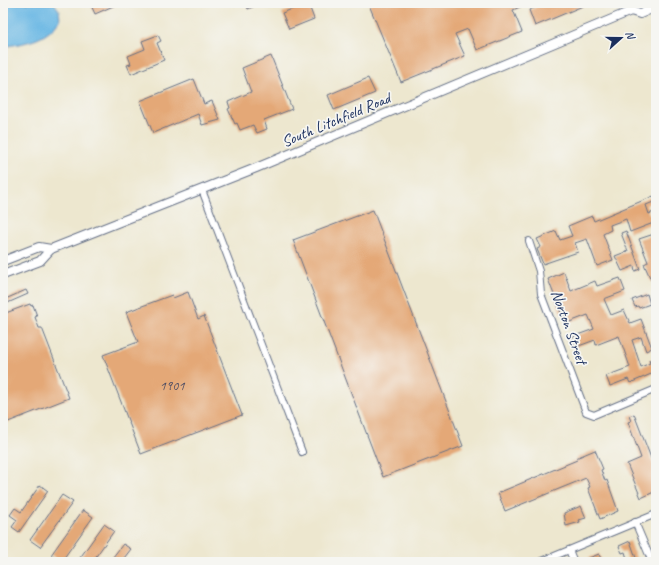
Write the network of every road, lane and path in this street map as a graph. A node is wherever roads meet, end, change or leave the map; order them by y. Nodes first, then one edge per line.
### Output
1 (635, 3) edge
2 (656, 7) edge
3 (631, 11) junction
4 (202, 190) junction
5 (529, 241) dead end
6 (39, 247) junction
7 (51, 249) junction
8 (3, 261) edge
9 (40, 261) junction
10 (3, 275) edge
11 (656, 389) edge
12 (302, 452) dead end
13 (656, 514) edge
14 (636, 522) junction
15 (569, 550) junction
16 (540, 562) edge
17 (574, 562) edge
18 (652, 562) edge

1 - 3 main road
2 - 3 main road, South Litchfield Road
3 - 4 main road, South Litchfield Road
4 - 7 main road, South Litchfield Road
4 - 12 street
5 - 11 street, Norton Street
6 - 7 main road
6 - 8 main road
6 - 9 main road
7 - 9 main road, South Litchfield Road
9 - 10 main road, South Litchfield Road
13 - 14 street
14 - 15 street
14 - 18 street
15 - 16 street
15 - 17 street

